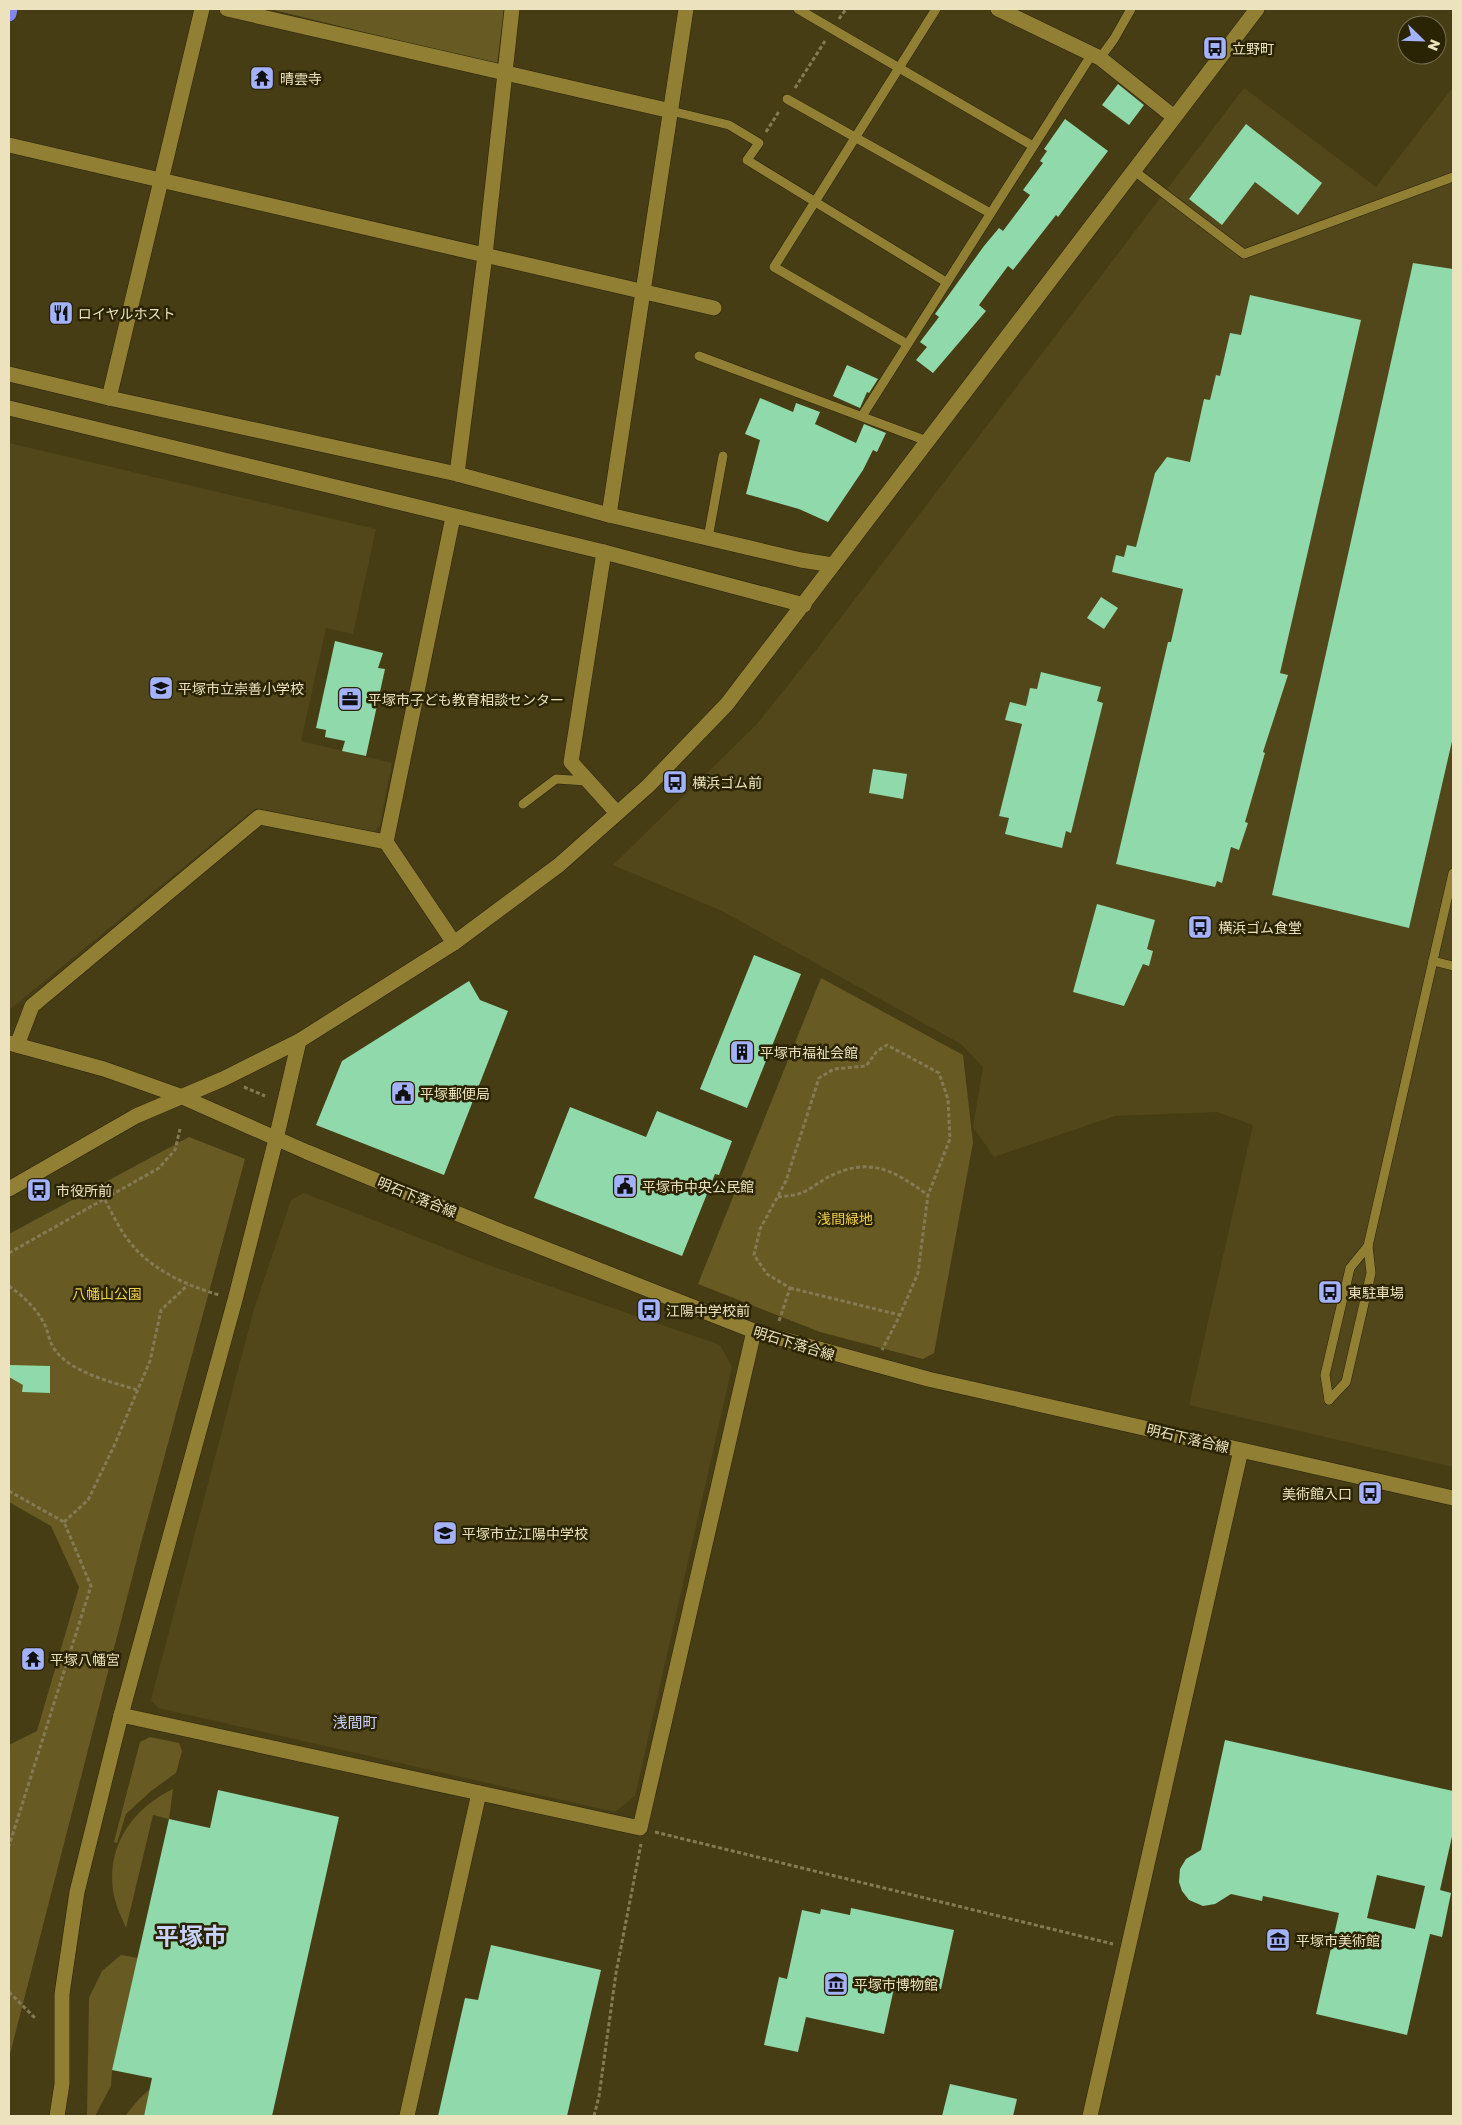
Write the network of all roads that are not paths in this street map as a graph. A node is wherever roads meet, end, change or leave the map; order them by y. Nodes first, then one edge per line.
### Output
1 (10, 9) edge
2 (202, 9) edge
3 (227, 9) edge
4 (512, 9) edge
5 (686, 9) edge
6 (798, 9) edge
7 (936, 9) edge
8 (998, 9) edge
9 (1131, 9) edge
10 (1257, 9) edge
11 (9, 14) edge
12 (1096, 56) junction
13 (899, 69) junction
14 (504, 72) junction
15 (787, 99) road end
16 (671, 111) junction
17 (1174, 117) junction
18 (855, 138) junction
19 (9, 145) edge
20 (1034, 146) junction
21 (1133, 170) junction
22 (1453, 177) edge
23 (161, 180) junction
24 (814, 202) junction
25 (990, 213) junction
26 (485, 255) junction
27 (946, 282) junction
28 (643, 291) junction
29 (714, 308) dead end
30 (907, 344) junction
31 (700, 356) dead end
32 (9, 374) edge
33 (109, 398) junction
34 (9, 408) edge
35 (862, 416) junction
36 (927, 441) junction
37 (722, 456) dead end
38 (457, 474) junction
39 (609, 515) junction
40 (453, 517) junction
41 (708, 538) junction
42 (604, 552) junction
43 (833, 565) junction
44 (804, 606) junction
45 (587, 781) junction
46 (523, 804) dead end
47 (617, 813) junction
48 (386, 842) junction
49 (1453, 873) edge
50 (454, 943) junction
51 (1433, 962) junction
52 (1453, 966) edge
53 (299, 1041) junction
54 (13, 1044) edge
55 (180, 1096) junction
56 (276, 1139) junction
57 (9, 1189) edge
58 (1368, 1246) junction
59 (754, 1331) junction
60 (1241, 1450) junction
61 (1453, 1498) edge
62 (121, 1715) junction
63 (479, 1793) junction
64 (57, 2116) edge
65 (407, 2116) edge
66 (1090, 2116) edge

1 - 11 highway
2 - 23 street
3 - 14 street
4 - 14 street
5 - 16 street
6 - 13 lane
7 - 13 lane
8 - 12 street
9 - 12 lane
10 - 17 street
12 - 17 street
12 - 20 lane
13 - 18 lane
13 - 20 lane
14 - 16 street
14 - 26 street
15 - 18 lane
16 - 24 lane
16 - 28 street
17 - 21 street
18 - 24 lane
18 - 25 lane
19 - 23 street
20 - 25 lane
21 - 22 lane
21 - 36 street
23 - 26 street
23 - 33 street
24 - 27 lane
24 - 30 lane
25 - 27 lane
26 - 28 street
26 - 38 street
27 - 30 lane
28 - 29 street
28 - 39 street
30 - 35 lane
31 - 35 lane
32 - 33 street
33 - 38 street
34 - 40 street
35 - 36 lane
36 - 43 street
37 - 41 lane
38 - 39 street
39 - 41 street
40 - 42 street
40 - 48 street
41 - 43 street
42 - 44 street
42 - 45 street
43 - 44 street
44 - 47 street
45 - 46 lane
45 - 47 street
47 - 50 street
48 - 50 street
48 - 54 street
49 - 51 lane
50 - 53 street
51 - 52 lane
51 - 58 lane
53 - 55 street
53 - 56 street
54 - 55 street, 明石下落合線
55 - 56 street, 明石下落合線
55 - 57 street
56 - 59 street, 明石下落合線
56 - 62 street
58 - 58 lane
59 - 60 street, 明石下落合線
59 - 63 street
60 - 61 street, 明石下落合線
60 - 66 street
62 - 63 street
62 - 64 street
63 - 65 street

